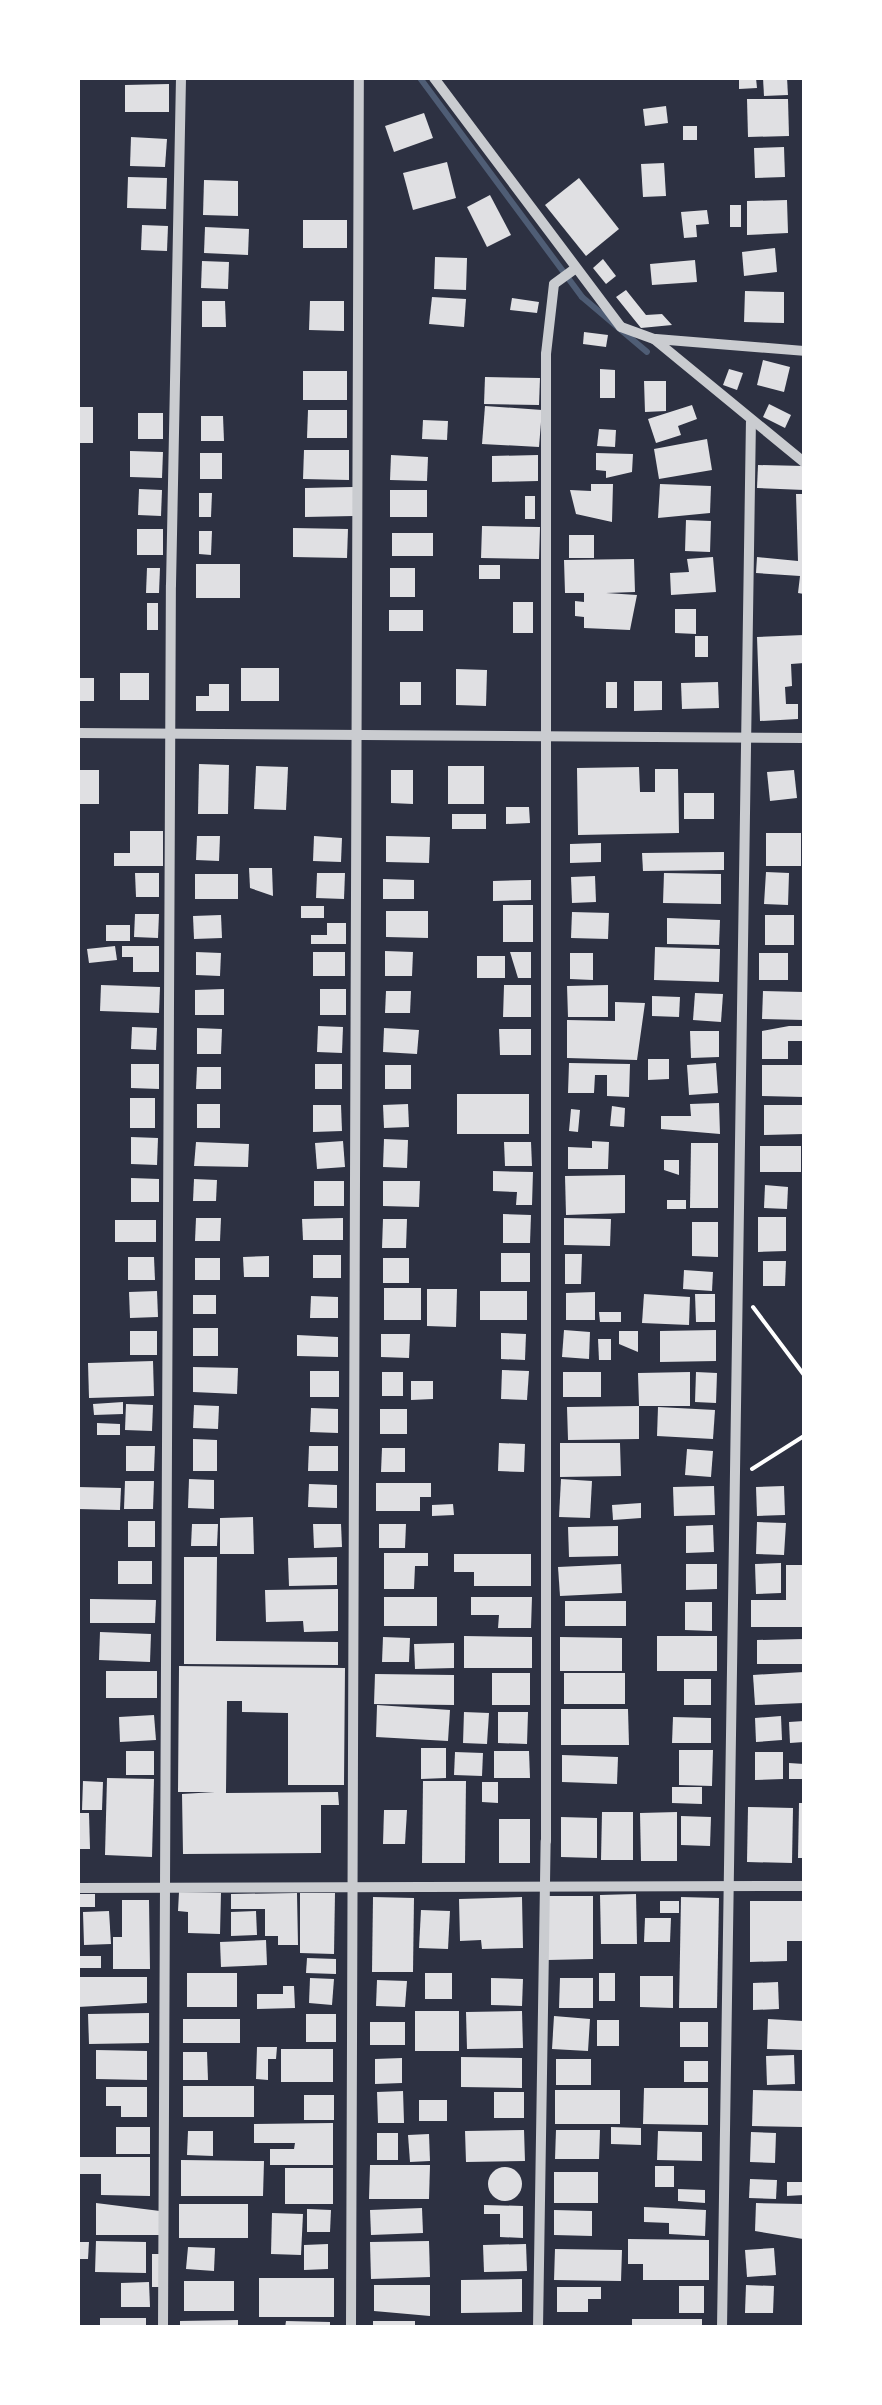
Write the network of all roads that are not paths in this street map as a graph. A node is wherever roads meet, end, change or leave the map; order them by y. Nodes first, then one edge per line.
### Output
1 (181, 78) edge
2 (359, 78) edge
3 (434, 78) edge
4 (573, 270) junction
5 (654, 339) junction
6 (804, 351) edge
7 (752, 422) junction
8 (804, 462) edge
9 (78, 733) edge
10 (172, 734) junction
11 (361, 735) junction
12 (550, 738) junction
13 (742, 738) junction
14 (804, 738) edge
15 (541, 1884) junction
16 (354, 1885) junction
17 (730, 1885) junction
18 (804, 1886) edge
19 (167, 1887) junction
20 (78, 1888) edge
21 (163, 2328) edge
22 (351, 2328) edge
23 (538, 2328) edge
24 (722, 2328) edge

1 - 10 street
2 - 11 street
3 - 4 street
4 - 5 street
4 - 12 street
5 - 6 street
5 - 7 street
7 - 8 street
7 - 13 street
9 - 10 street
10 - 11 street
10 - 19 street
11 - 12 street
11 - 16 street
12 - 13 street
12 - 15 street
13 - 14 street
13 - 17 street
15 - 16 street
15 - 17 street
15 - 23 street
16 - 19 street
16 - 22 street
17 - 18 street
17 - 24 street
19 - 20 street
19 - 21 street

